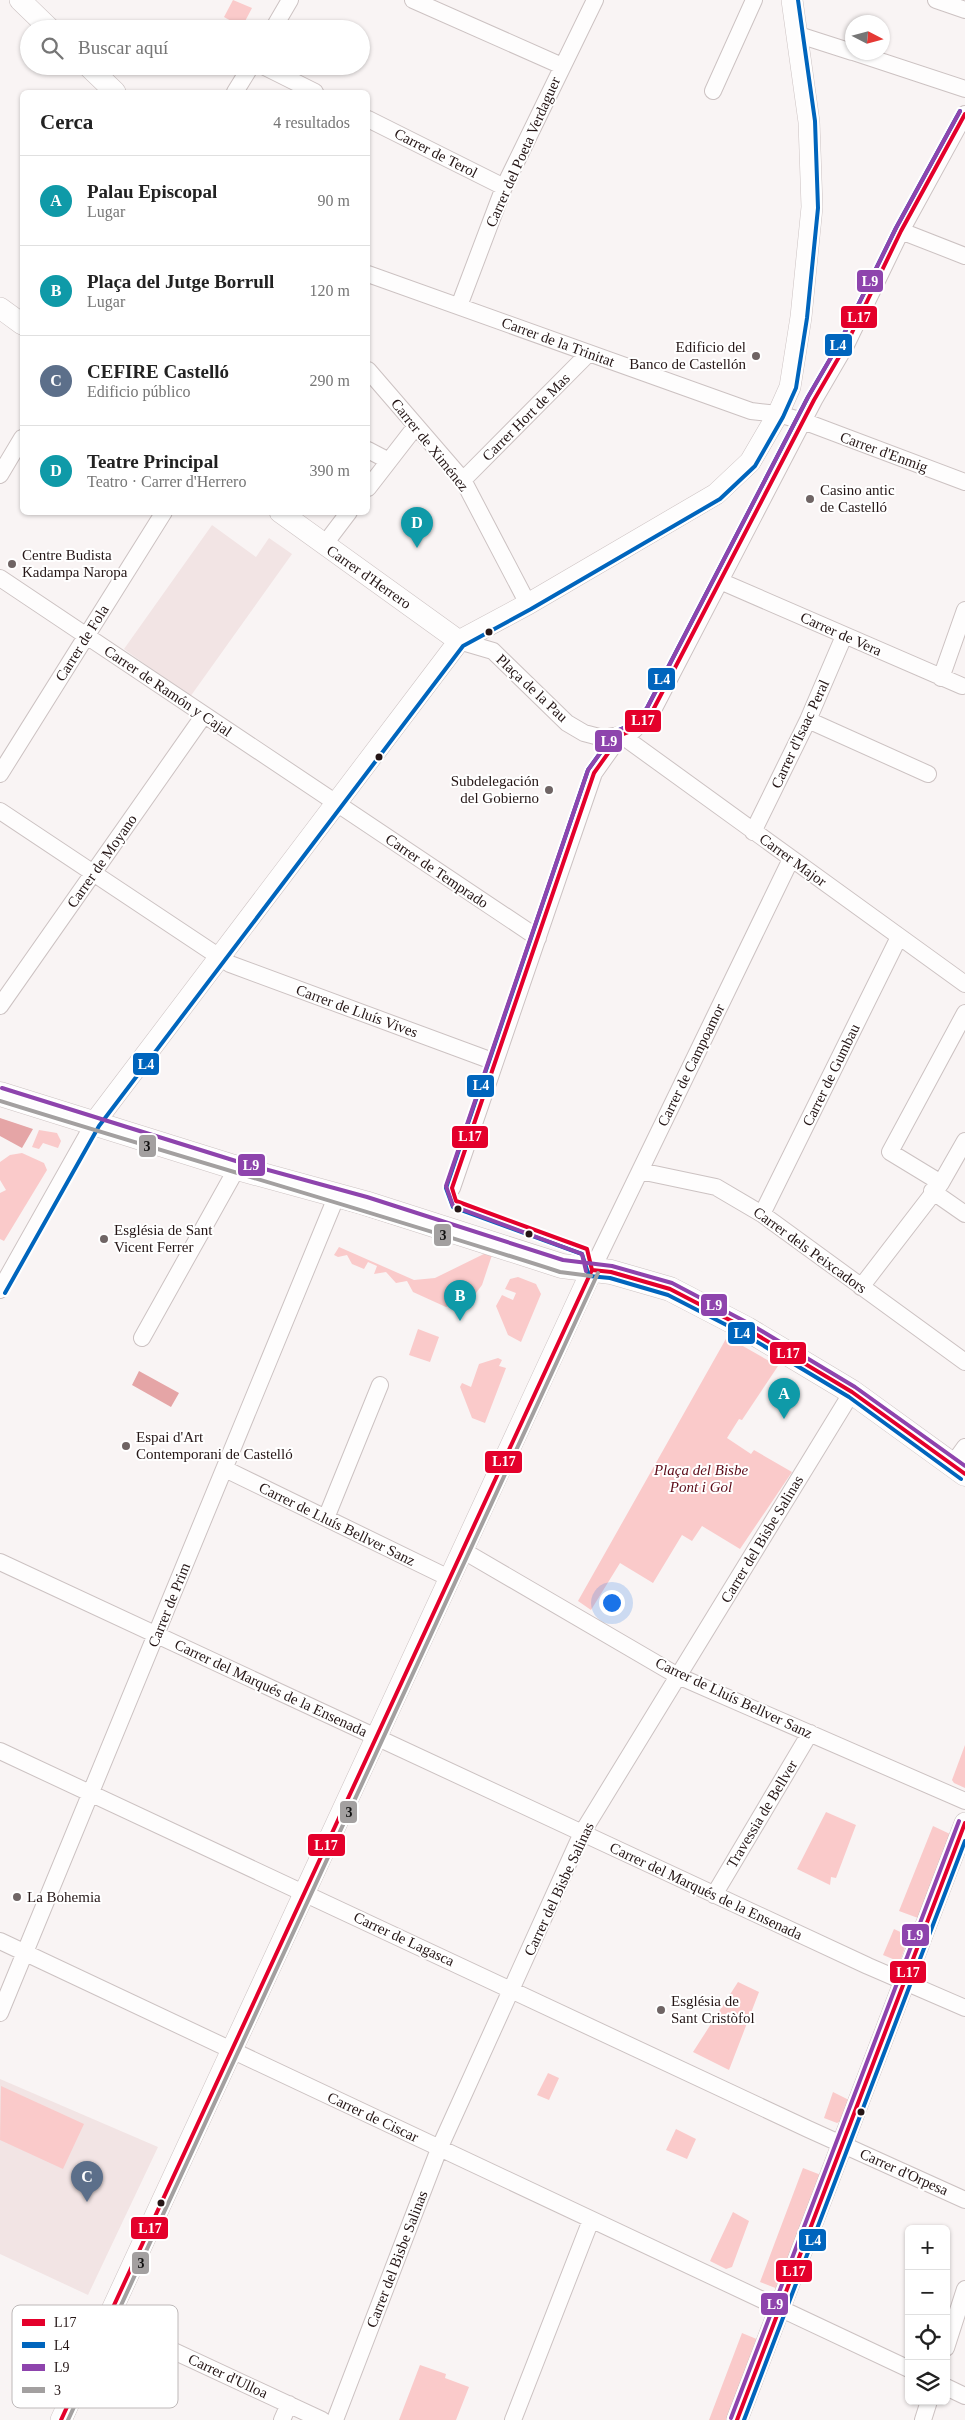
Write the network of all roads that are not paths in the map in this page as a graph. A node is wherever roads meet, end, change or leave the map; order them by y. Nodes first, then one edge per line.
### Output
1 (20, 0) edge
2 (290, 0) edge
3 (413, 0) edge
4 (595, 0) edge
5 (754, 0) edge
6 (792, 0) edge
7 (936, 0) edge
8 (963, 6) edge
9 (41, 20) edge
10 (278, 20) edge
11 (796, 34) junction
12 (845, 49) edge
13 (877, 60) edge
14 (562, 66) junction
15 (97, 75) edge
16 (245, 75) edge
17 (280, 75) edge
18 (965, 89) edge
19 (113, 90) edge
20 (236, 90) edge
21 (311, 90) edge
22 (713, 91) dead end
23 (965, 114) edge
24 (370, 120) edge
25 (504, 187) junction
26 (901, 231) junction
27 (965, 256) edge
28 (370, 275) edge
29 (459, 306) junction
30 (0, 308) edge
31 (20, 323) edge
32 (589, 353) junction
33 (370, 372) edge
34 (778, 414) junction
35 (803, 421) junction
36 (416, 426) junction
37 (20, 441) edge
38 (370, 451) edge
39 (388, 461) junction
40 (0, 476) edge
41 (462, 480) junction
42 (965, 482) edge
43 (370, 485) edge
44 (162, 515) edge
45 (284, 515) edge
46 (347, 515) edge
47 (324, 545) junction
48 (0, 578) edge
49 (720, 581) junction
50 (528, 604) junction
51 (965, 610) edge
52 (86, 636) junction
53 (844, 636) junction
54 (459, 641) junction
55 (941, 678) junction
56 (962, 686) dead end
57 (204, 715) junction
58 (808, 720) junction
59 (621, 735) junction
60 (0, 774) edge
61 (928, 774) dead end
62 (336, 804) junction
63 (0, 811) edge
64 (753, 832) junction
65 (791, 859) junction
66 (93, 873) junction
67 (899, 937) junction
68 (538, 938) junction
69 (220, 957) junction
70 (965, 984) edge
71 (0, 1006) edge
72 (965, 1013) edge
73 (495, 1062) junction
74 (0, 1094) edge
75 (94, 1123) junction
76 (965, 1141) edge
77 (237, 1168) junction
78 (640, 1171) junction
79 (936, 1187) junction
80 (452, 1188) dead end
81 (337, 1195) junction
82 (762, 1214) junction
83 (965, 1214) edge
84 (592, 1270) junction
85 (861, 1286) junction
86 (0, 1290) edge
87 (142, 1338) dead end
88 (965, 1362) edge
89 (380, 1385) dead end
90 (852, 1392) junction
91 (961, 1462) edge
92 (226, 1469) junction
93 (326, 1518) junction
94 (462, 1550) junction
95 (0, 1562) edge
96 (449, 1578) junction
97 (156, 1635) junction
98 (678, 1676) junction
99 (810, 1733) junction
100 (378, 1738) junction
101 (0, 1751) edge
102 (91, 1793) junction
103 (965, 1801) edge
104 (965, 1822) edge
105 (582, 1833) junction
106 (304, 1892) junction
107 (714, 1895) junction
108 (0, 1941) edge
109 (25, 1953) junction
110 (905, 1981) junction
111 (512, 1990) junction
112 (965, 2008) edge
113 (0, 2013) edge
114 (231, 2051) junction
115 (808, 2129) joint
116 (842, 2144) junction
117 (439, 2149) junction
118 (965, 2200) edge
119 (591, 2220) junction
120 (965, 2289) edge
121 (114, 2305) edge
122 (780, 2308) junction
123 (950, 2336) edge
124 (178, 2353) edge
125 (905, 2367) edge
126 (950, 2389) edge
127 (965, 2396) edge
128 (288, 2404) junction
129 (928, 2405) edge
130 (67, 2408) edge
131 (61, 2420) edge
132 (282, 2420) edge
133 (322, 2420) edge
134 (335, 2420) edge
135 (513, 2420) edge
136 (737, 2420) edge
137 (922, 2420) edge

1 - 9 street
2 - 10 street
3 - 14 street
4 - 14 street, Carrer del Poeta Verdaguer
5 - 22 street
6 - 11 street
7 - 8 street
11 - 12 street
11 - 34 street
13 - 18 street
14 - 25 street, Carrer del Poeta Verdaguer
15 - 19 street
16 - 20 street
17 - 21 street
23 - 26 street
24 - 25 street, Carrer de Terol
25 - 29 street, Carrer del Poeta Verdaguer
26 - 27 street
26 - 35 street
28 - 29 street, Carrer de la Trinitat
29 - 32 street, Carrer de la Trinitat
30 - 31 street
32 - 34 street, Carrer de la Trinitat
32 - 41 street, Carrer Hort de Mas
33 - 36 street, Carrer de Ximénez
34 - 35 street, Carrer de la Trinitat
34 - 50 street
35 - 42 street, Carrer d'Enmig
35 - 49 street
36 - 39 street
36 - 41 street, Carrer de Ximénez
37 - 40 street
38 - 39 street
39 - 43 street
41 - 50 street, Carrer de Ximénez
44 - 52 street, Carrer de Fola
45 - 47 street, Carrer d'Herrero
46 - 47 street
47 - 54 street, Carrer d'Herrero
48 - 52 street, Carrer de Ramón y Cajal
49 - 53 street, Carrer de Vera
49 - 59 street
50 - 54 street
51 - 55 street
52 - 57 street, Carrer de Ramón y Cajal
52 - 60 street, Carrer de Fola
53 - 55 street, Carrer de Vera
53 - 58 street, Carrer d'Isaac Peral
54 - 59 street, Plaça de la Pau
54 - 62 street
55 - 56 street, Carrer de Vera
57 - 62 street, Carrer de Ramón y Cajal
57 - 66 street, Carrer de Moyano
58 - 61 street
58 - 64 street, Carrer d'Isaac Peral
59 - 64 street, Carrer Major
59 - 68 street
62 - 68 street, Carrer de Temprado
62 - 69 street
63 - 66 street, Carrer de Lluís Vives
64 - 65 street, Carrer Major
65 - 67 street, Carrer Major
65 - 78 street, Carrer de Campoamor
66 - 69 street, Carrer de Lluís Vives
66 - 71 street, Carrer de Moyano
67 - 70 street, Carrer Major
67 - 82 street, Carrer de Gumbau
68 - 73 street
69 - 73 street, Carrer de Lluís Vives
69 - 75 street
72 - 79 street
73 - 80 street
74 - 75 main road
75 - 77 main road
75 - 86 street
76 - 79 street
77 - 81 main road
77 - 87 street
78 - 82 street, Carrer dels Peixcadors
78 - 84 street, Carrer de Campoamor
79 - 83 street
79 - 85 street
81 - 84 main road
81 - 92 street, Carrer de Prim
82 - 85 street, Carrer dels Peixcadors
84 - 90 main road
84 - 94 street
85 - 88 street, Carrer dels Peixcadors
89 - 93 street
90 - 91 main road
90 - 98 street, Carrer del Bisbe Salinas
92 - 93 street, Carrer de Lluís Bellver Sanz
92 - 97 street, Carrer de Prim
93 - 96 street, Carrer de Lluís Bellver Sanz
94 - 96 street
94 - 98 street, Carrer de Lluís Bellver Sanz
95 - 97 street, Carrer del Marqués de la Ensenada
96 - 100 street
97 - 100 street, Carrer del Marqués de la Ensenada
97 - 102 street, Carrer de Prim
98 - 99 street, Carrer de Lluís Bellver Sanz
98 - 105 street, Carrer del Bisbe Salinas
99 - 103 street, Carrer de Lluís Bellver Sanz
99 - 107 street, Travessia de Bellver
100 - 105 street, Carrer del Marqués de la Ensenada
100 - 106 street
101 - 102 street, Carrer de Lagasca
102 - 106 street, Carrer de Lagasca
102 - 109 street, Carrer de Prim
104 - 110 street
105 - 107 street, Carrer del Marqués de la Ensenada
105 - 111 street, Carrer del Bisbe Salinas
106 - 111 street, Carrer de Lagasca
106 - 114 street
107 - 110 street, Carrer del Marqués de la Ensenada
108 - 109 street, Carrer de Ciscar
109 - 113 street, Carrer de Prim
109 - 114 street, Carrer de Ciscar
110 - 112 street, Carrer del Marqués de la Ensenada
110 - 116 street
111 - 115 street, Carrer de Lagasca
111 - 117 street, Carrer del Bisbe Salinas
114 - 117 street, Carrer de Ciscar
114 - 121 street
115 - 116 street, Carrer d'Orpesa
116 - 118 street, Carrer d'Orpesa
116 - 122 street
117 - 119 street, Carrer de Ciscar
117 - 134 street, Carrer del Bisbe Salinas
119 - 122 street, Carrer de Ciscar
119 - 135 street
120 - 123 street
122 - 125 street, Carrer de Ciscar
122 - 136 street
124 - 128 street, Carrer d'Ulloa
126 - 127 street
128 - 132 street
128 - 133 street, Carrer d'Ulloa
129 - 137 street
130 - 131 street

